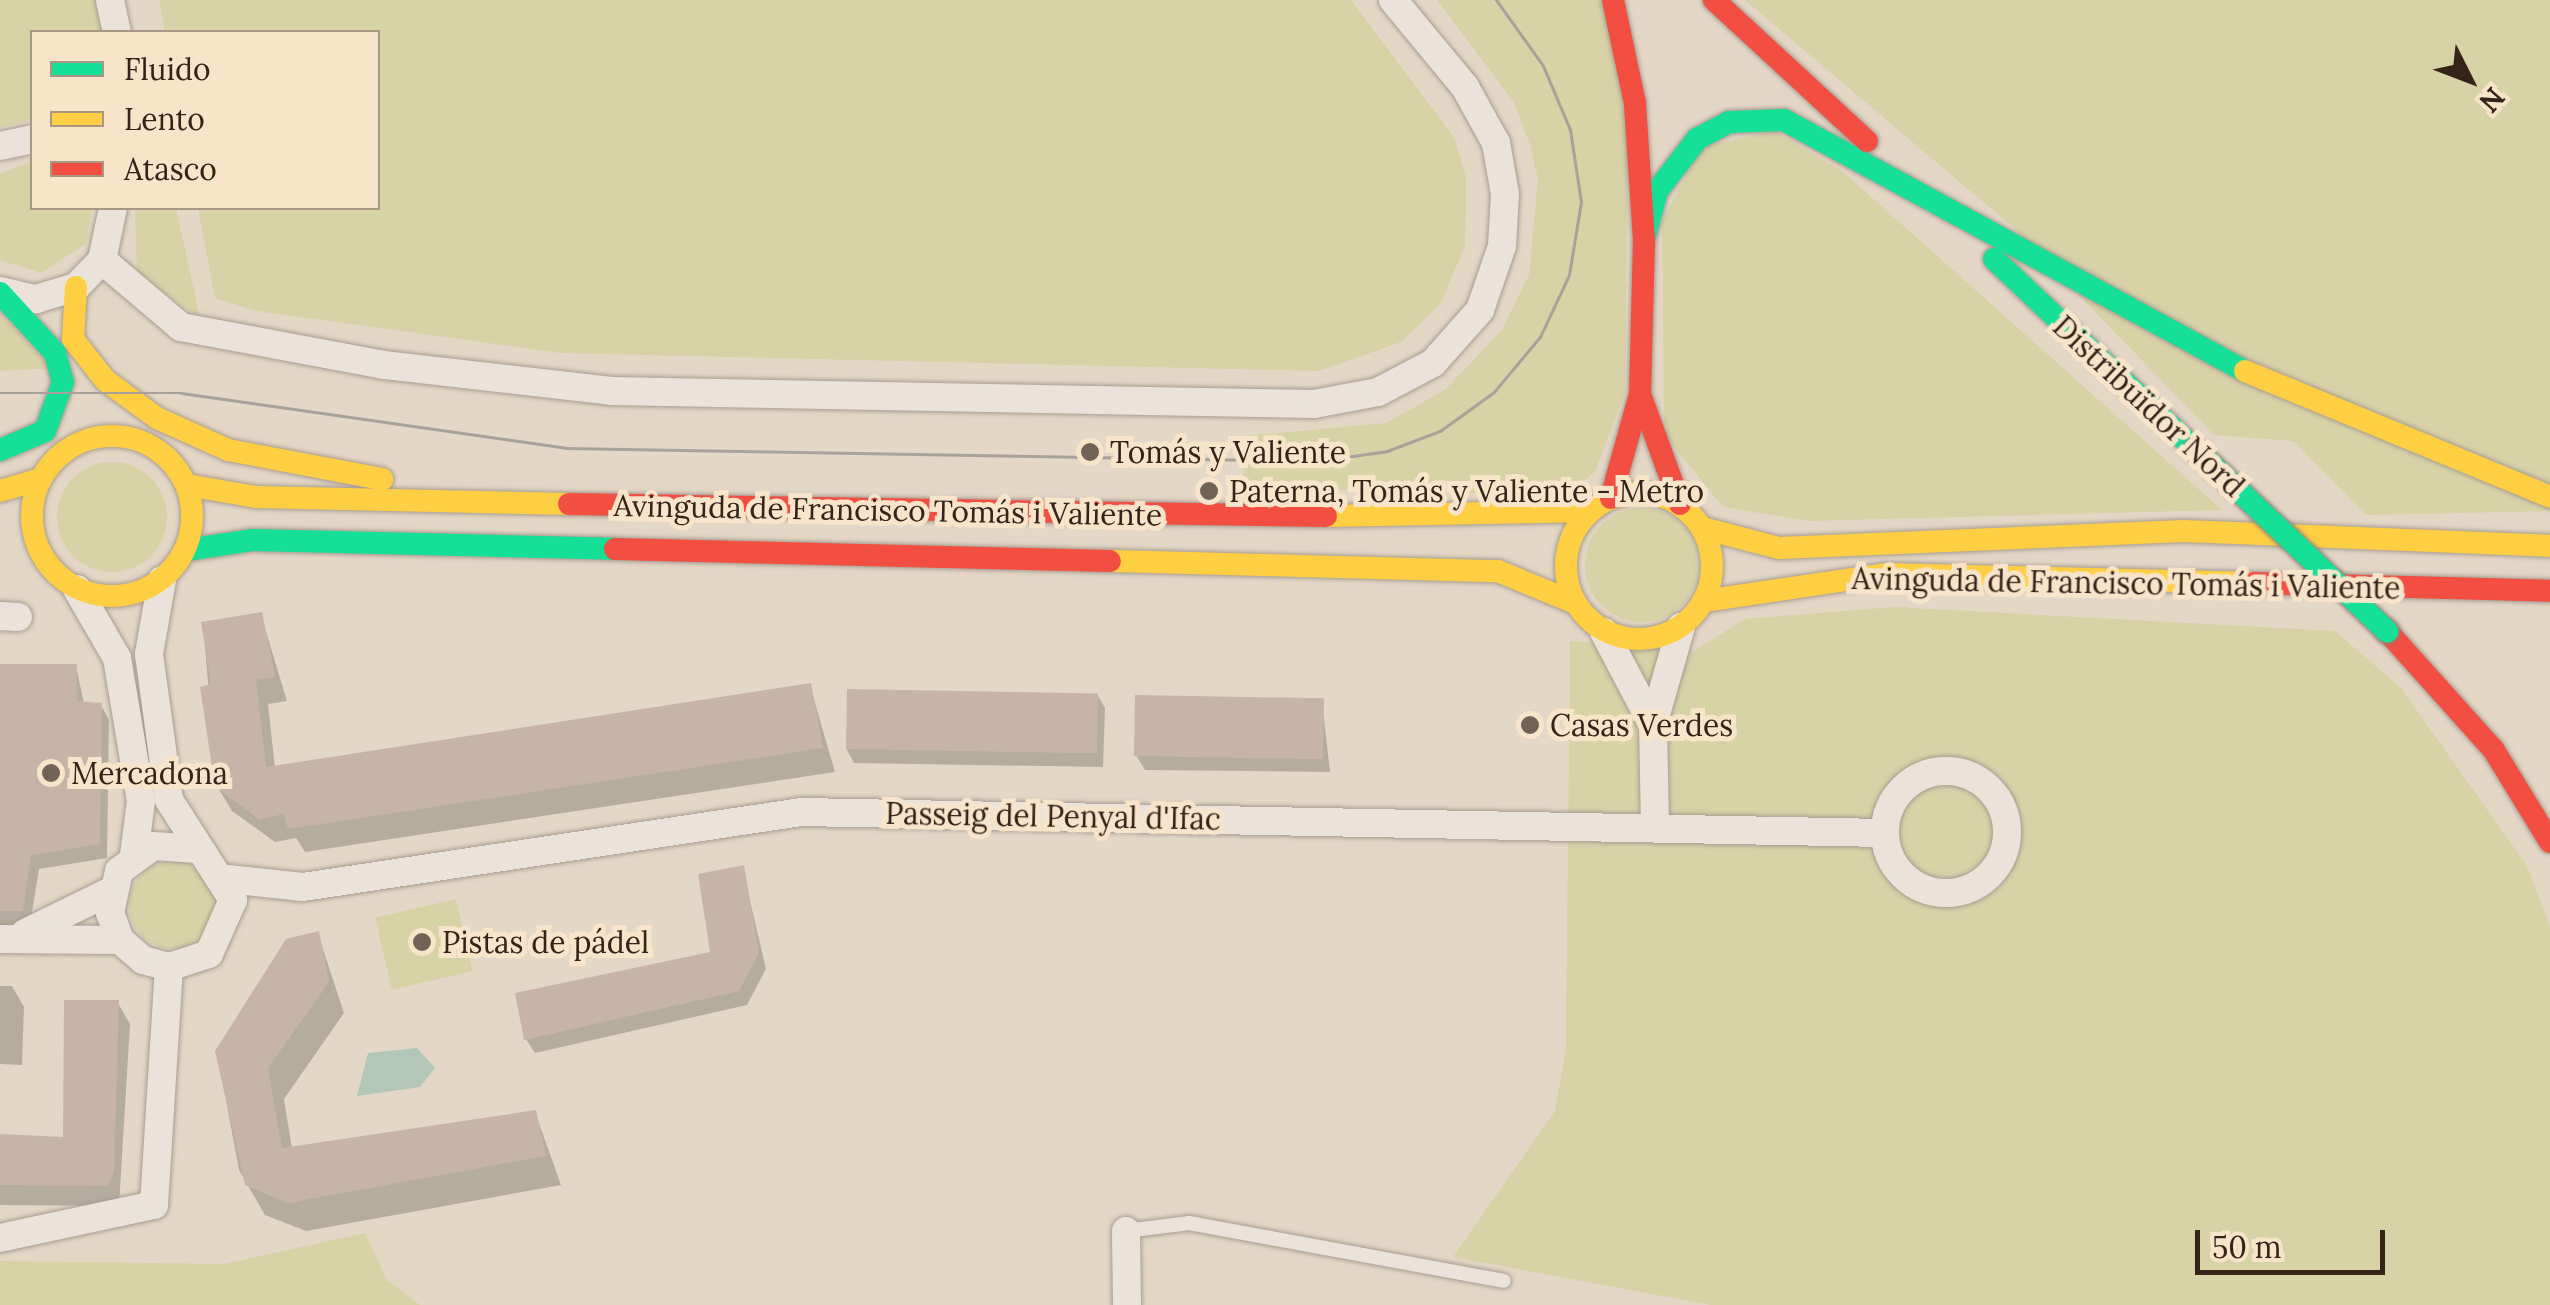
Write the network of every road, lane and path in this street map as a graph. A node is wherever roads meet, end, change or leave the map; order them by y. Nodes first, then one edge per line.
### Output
1 (110, 0) edge
2 (1393, 0) edge
3 (1613, 0) edge
4 (1714, 0) edge
5 (117, 30) edge
6 (30, 138) edge
7 (0, 146) edge
8 (113, 210) edge
9 (1942, 210) junction
10 (1644, 240) junction
11 (102, 260) junction
12 (76, 287) junction
13 (0, 292) edge
14 (1640, 394) junction
15 (0, 450) edge
16 (40, 480) junction
17 (187, 484) junction
18 (0, 492) edge
19 (2550, 497) edge
20 (1611, 498) junction
21 (580, 504) junction
22 (1680, 504) junction
23 (1590, 511) junction
24 (1702, 528) junction
25 (0, 542) edge
26 (2550, 546) edge
27 (38, 550) junction
28 (186, 550) junction
29 (162, 580) junction
30 (76, 589) junction
31 (2550, 591) edge
32 (1704, 601) junction
33 (1575, 603) junction
34 (1682, 627) junction
35 (1604, 632) junction
36 (1653, 725) junction
37 (1656, 827) junction
38 (1884, 834) junction
39 (2550, 842) edge
40 (198, 849) junction
41 (134, 856) junction
42 (228, 879) junction
43 (111, 891) junction
44 (10, 938) edge
45 (120, 940) junction
46 (169, 967) junction
47 (1126, 1232) joint
48 (0, 1238) edge
49 (1504, 1281) dead end
50 (1127, 1305) edge

1 - 5 street
2 - 11 street
3 - 10 main road
4 - 9 main road, Distribuïdor Nord
6 - 7 street
8 - 11 street
9 - 10 main road
9 - 19 main road
9 - 39 main road, Distribuïdor Nord, bridge
10 - 14 main road
11 - 12 street
12 - 13 street
12 - 21 main road
13 - 15 main road
14 - 20 main road
14 - 22 main road
16 - 17 main road
16 - 18 main road
16 - 27 main road
17 - 21 main road, Avinguda de Francisco Tomás i Valiente
17 - 28 main road
20 - 22 main road
20 - 23 main road
21 - 23 main road, Avinguda de Francisco Tomás i Valiente
22 - 24 main road
23 - 33 main road
24 - 26 main road, Avinguda de Francisco Tomás i Valiente
24 - 32 main road
25 - 27 main road
27 - 30 main road
28 - 29 main road
28 - 33 main road, Avinguda de Francisco Tomás i Valiente
29 - 30 main road
29 - 40 street
30 - 41 street
31 - 32 main road, Avinguda de Francisco Tomás i Valiente
32 - 34 main road
33 - 35 main road
34 - 35 main road
34 - 36 street
35 - 36 street
36 - 37 street
37 - 38 street, Passeig del Penyal d'Ifac
37 - 42 street, Passeig del Penyal d'Ifac
38 - 38 street
40 - 41 street
40 - 42 street
41 - 43 street
42 - 46 street
43 - 44 street
43 - 45 street
44 - 45 street
45 - 46 street
46 - 48 street
47 - 49 lane
47 - 50 street

